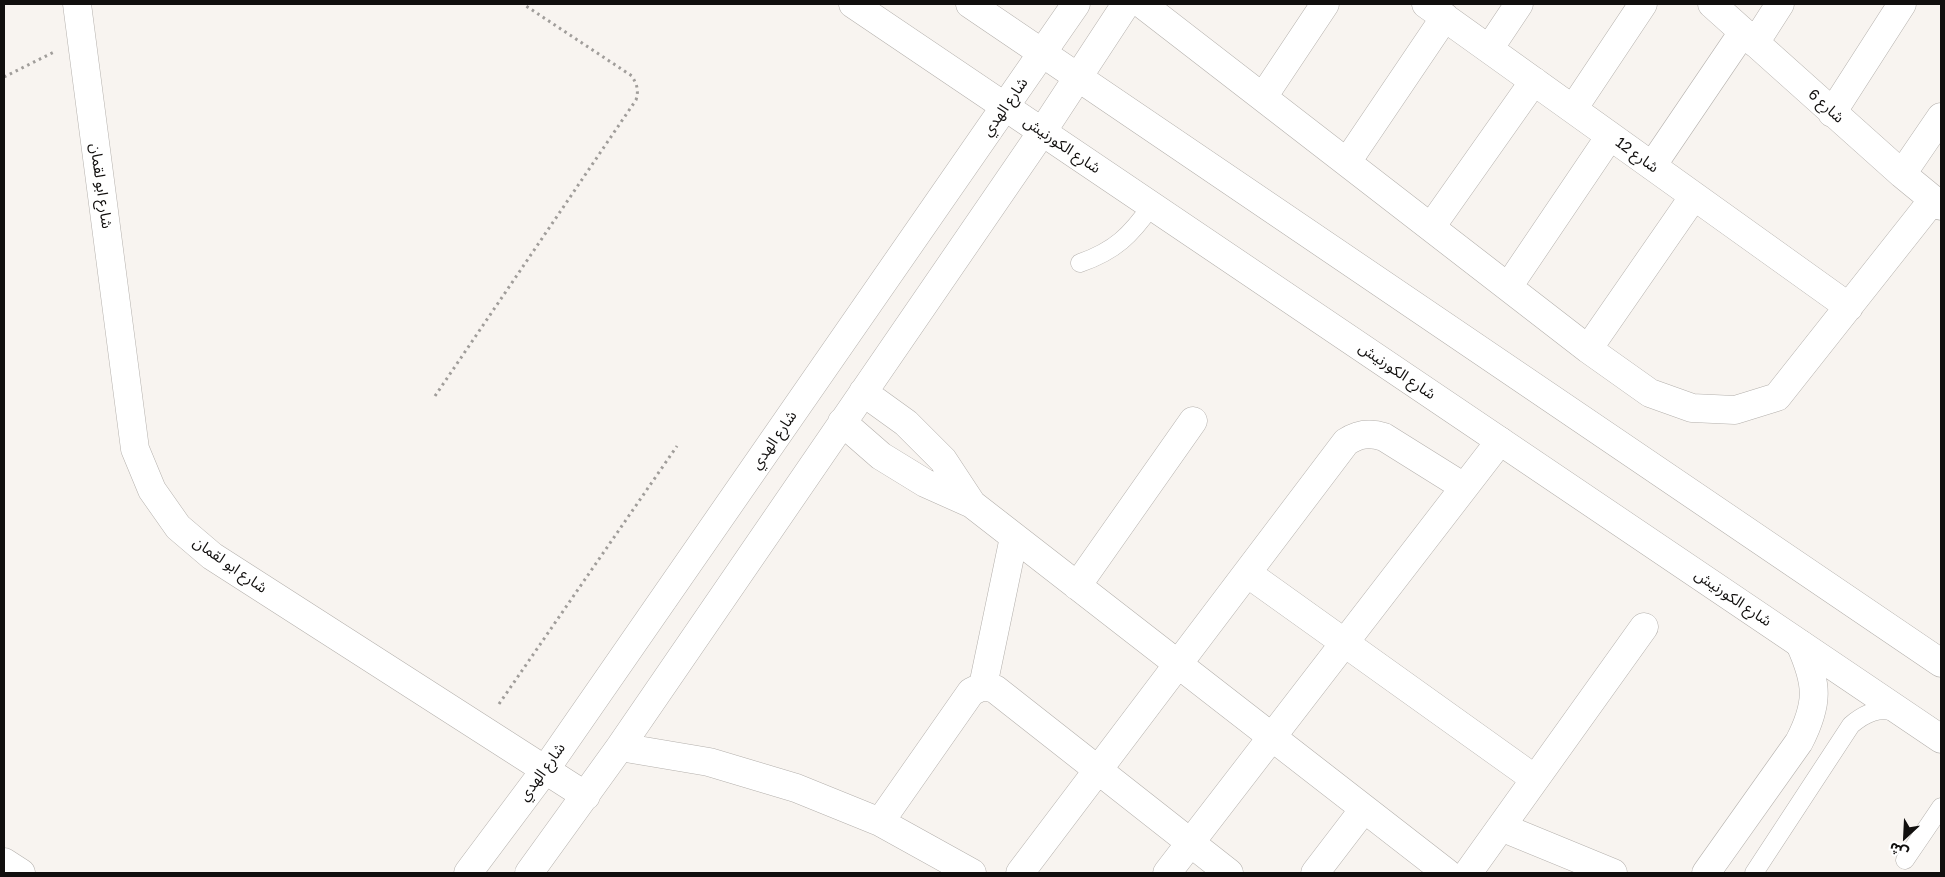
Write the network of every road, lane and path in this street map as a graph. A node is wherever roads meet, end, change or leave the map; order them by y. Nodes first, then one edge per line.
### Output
1 (77, 4) edge
2 (523, 4) edge
3 (853, 4) edge
4 (970, 4) edge
5 (1076, 4) edge
6 (1126, 4) edge
7 (1142, 4) edge
8 (1325, 4) edge
9 (1519, 4) edge
10 (1643, 4) edge
11 (1712, 4) edge
12 (1780, 4) edge
13 (1902, 4) edge
14 (1435, 10) edge
15 (1749, 37) junction
16 (81, 39) junction
17 (1489, 48) junction
18 (1042, 53) junction
19 (4, 77) edge
20 (1078, 77) junction
21 (1534, 81) junction
22 (1263, 97) junction
23 (1005, 106) junction
24 (1573, 109) junction
25 (1832, 112) junction
26 (1941, 117) edge
27 (1042, 132) junction
28 (1610, 136) junction
29 (1347, 162) junction
30 (1652, 166) junction
31 (1902, 174) junction
32 (1694, 196) junction
33 (1937, 204) edge
34 (1152, 205) junction
35 (1431, 227) junction
36 (1080, 263) dead end
37 (1508, 287) junction
38 (1848, 307) junction
39 (1588, 349) junction
40 (862, 392) junction
41 (435, 396) dead end
42 (1193, 421) dead end
43 (842, 422) junction
44 (1500, 441) junction
45 (677, 446) dead end
46 (1464, 487) junction
47 (972, 504) junction
48 (1014, 537) junction
49 (1247, 573) junction
50 (1077, 586) junction
51 (1644, 627) dead end
52 (1344, 643) junction
53 (1800, 644) junction
54 (1941, 663) edge
55 (1178, 665) junction
56 (983, 686) junction
57 (1908, 716) junction
58 (481, 729) junction
59 (1271, 737) junction
60 (1941, 739) edge
61 (620, 747) junction
62 (545, 770) junction
63 (1098, 770) junction
64 (1535, 779) junction
65 (586, 796) junction
66 (1941, 806) edge
67 (1364, 809) junction
68 (880, 822) junction
69 (1501, 827) junction
70 (1190, 843) junction
71 (1905, 860) dead end
72 (4, 862) edge
73 (21, 873) edge
74 (468, 873) edge
75 (529, 873) edge
76 (972, 873) edge
77 (1020, 873) edge
78 (1167, 873) edge
79 (1229, 873) edge
80 (1314, 873) edge
81 (1447, 873) edge
82 (1468, 873) edge
83 (1613, 873) edge
84 (1706, 873) edge
85 (1754, 873) edge

1 - 16 street, شارع ابو لقمان
2 - 41 path
3 - 23 street, شارع الكورنيش
4 - 18 street
5 - 18 street, شارع الهدي
6 - 20 street
7 - 22 street
8 - 22 street
9 - 17 street
10 - 24 street
11 - 15 street, شارع 6
12 - 15 street
13 - 25 street
14 - 17 street, شارع 12
14 - 29 street
15 - 25 street, شارع 6
15 - 30 street
16 - 19 path
16 - 58 street, شارع ابو لقمان
17 - 21 street, شارع 12
18 - 20 street
18 - 23 street, شارع الهدي
20 - 27 street
20 - 54 street
21 - 24 street, شارع 12
21 - 35 street
22 - 29 street
23 - 27 street, شارع الكورنيش
23 - 62 street, شارع الهدي
24 - 28 street, شارع 12
25 - 31 street, شارع 6
26 - 31 street
27 - 34 street, شارع الكورنيش
27 - 40 street
28 - 30 street, شارع 12
28 - 37 street
29 - 35 street
30 - 32 street, شارع 12
31 - 33 street, شارع 6
32 - 38 street, شارع 12
32 - 39 street
33 - 38 street
34 - 36 lane
34 - 44 street, شارع الكورنيش
35 - 37 street
37 - 39 street
38 - 39 street
40 - 43 street
40 - 47 street
42 - 50 street
43 - 47 street
43 - 61 street
44 - 46 street
44 - 53 street, شارع الكورنيش
45 - 58 path
46 - 49 street
46 - 52 street
47 - 48 street
48 - 50 street
48 - 56 street
49 - 52 street
49 - 55 street
50 - 55 street
51 - 64 street
52 - 59 street
52 - 64 street
53 - 57 street, شارع الكورنيش
53 - 84 street
55 - 59 street
55 - 63 street
56 - 63 street
56 - 68 street
57 - 60 street, شارع الكورنيش
57 - 85 lane
58 - 62 street, شارع ابو لقمان
59 - 67 street
59 - 70 street
61 - 65 street
61 - 68 street
62 - 65 street, شارع ابو لقمان
62 - 74 street, شارع الهدي
63 - 70 street
63 - 77 street
64 - 69 street
65 - 75 street
66 - 71 lane
67 - 80 street
67 - 81 street
68 - 76 street
69 - 82 street
69 - 83 street
70 - 78 street
70 - 79 street
72 - 73 street

